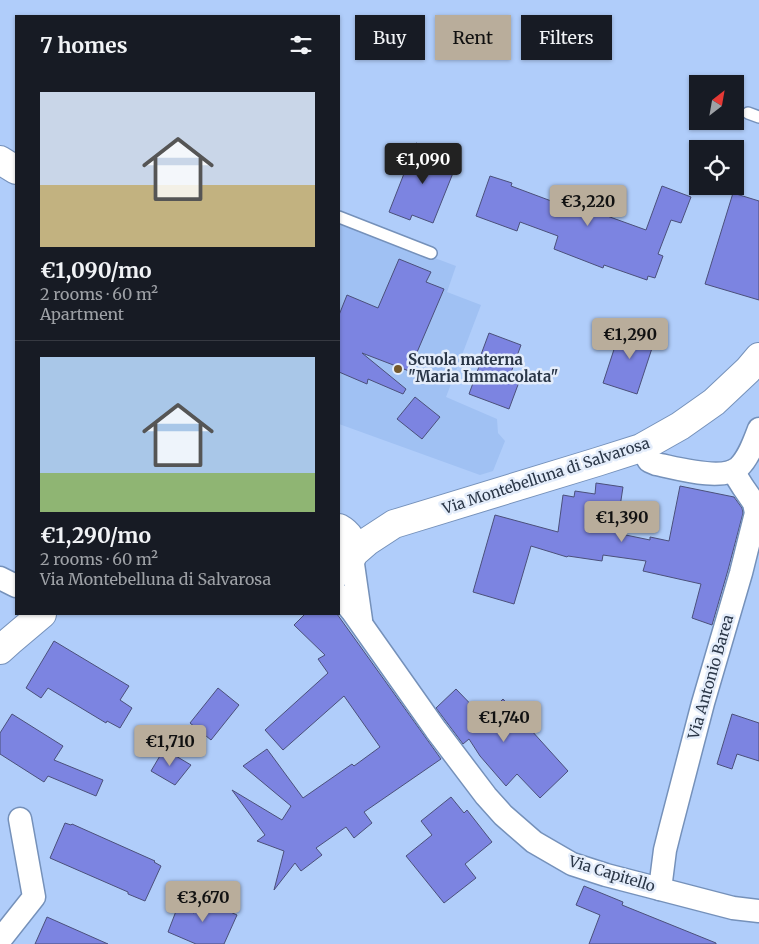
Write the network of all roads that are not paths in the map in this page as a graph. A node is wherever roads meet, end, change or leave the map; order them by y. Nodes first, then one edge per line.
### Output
1 (0, 160) edge
2 (15, 169) edge
3 (340, 217) edge
4 (431, 253) dead end
5 (759, 357) edge
6 (759, 429) edge
7 (641, 448) junction
8 (734, 470) junction
9 (394, 524) junction
10 (340, 528) edge
11 (340, 528) edge
12 (348, 561) edge
13 (0, 578) edge
14 (15, 586) edge
15 (340, 596) edge
16 (41, 615) edge
17 (362, 626) junction
18 (0, 650) edge
19 (20, 819) dead end
20 (660, 889) junction
21 (759, 910) edge
22 (0, 940) edge

1 - 2 street
3 - 4 lane
5 - 7 street, Via Montebelluna di Salvarosa
6 - 8 street
7 - 8 street
7 - 9 street, Via Montebelluna di Salvarosa
8 - 20 street, Via Antonio Barea
9 - 10 street, Via Montebelluna di Salvarosa
9 - 12 street, Via Montebelluna di Salvarosa
11 - 12 street
12 - 17 street
13 - 14 street
15 - 17 street, Via Capitello
16 - 18 street
17 - 20 street, Via Capitello
19 - 22 street
20 - 21 street, Via Capitello

